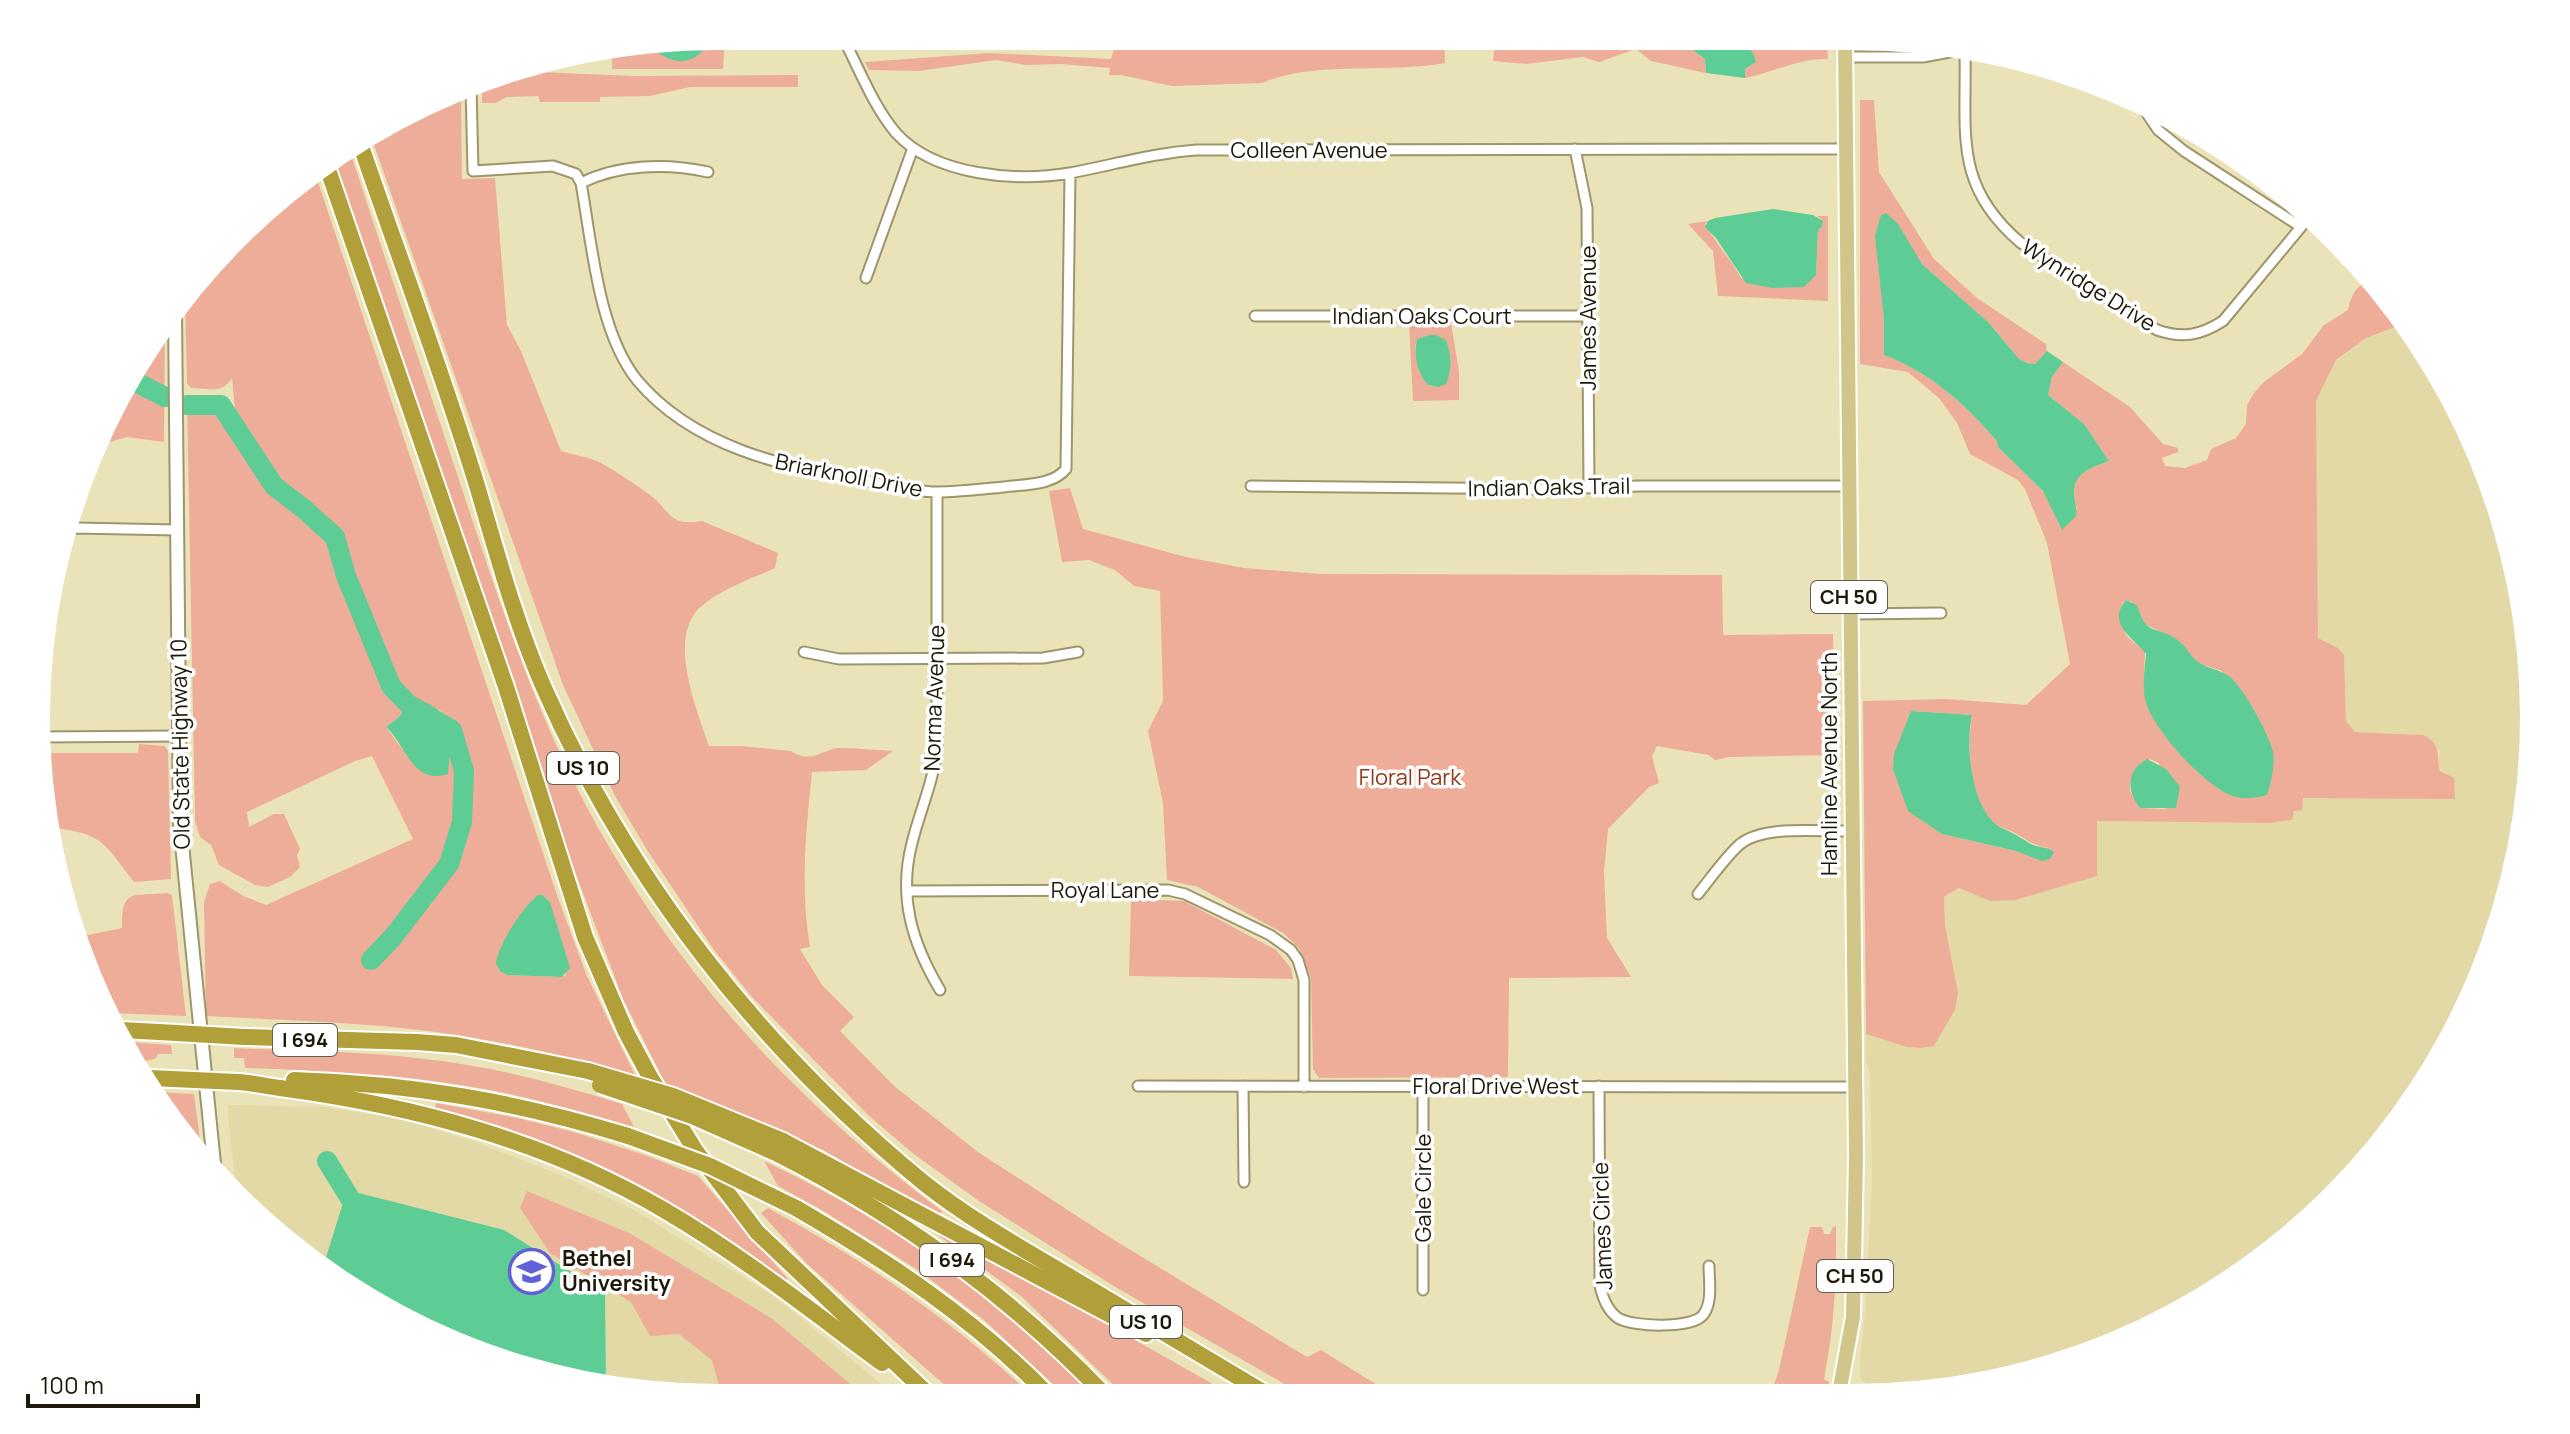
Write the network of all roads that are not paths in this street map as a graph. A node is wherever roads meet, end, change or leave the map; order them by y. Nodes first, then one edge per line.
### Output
1 (849, 50) edge
2 (1846, 50) edge
3 (1933, 55) edge
4 (1846, 57) junction
5 (1963, 60) edge
6 (471, 97) edge
7 (2152, 121) edge
8 (913, 148) junction
9 (1575, 149) junction
10 (1847, 149) junction
11 (363, 152) edge
12 (708, 172) dead end
13 (1070, 173) junction
14 (330, 174) edge
15 (581, 183) junction
16 (2301, 227) joint
17 (866, 278) dead end
18 (1255, 316) dead end
19 (1588, 316) junction
20 (175, 328) edge
21 (1251, 486) dead end
22 (1848, 486) junction
23 (1589, 488) junction
24 (937, 492) junction
25 (78, 528) edge
26 (177, 530) junction
27 (1941, 613) dead end
28 (1850, 614) junction
29 (804, 652) dead end
30 (1078, 652) dead end
31 (936, 658) junction
32 (179, 736) junction
33 (50, 737) edge
34 (1851, 831) junction
35 (907, 891) junction
36 (1698, 894) dead end
37 (940, 990) dead end
38 (129, 1030) edge
39 (156, 1078) edge
40 (245, 1082) junction
41 (1138, 1086) dead end
42 (1243, 1086) junction
43 (1423, 1086) junction
44 (1599, 1086) junction
45 (1304, 1087) junction
46 (1853, 1087) junction
47 (780, 1147) junction
48 (213, 1153) edge
49 (1244, 1182) dead end
50 (1709, 1266) dead end
51 (1423, 1290) dead end
52 (912, 1384) edge
53 (915, 1384) edge
54 (1036, 1384) edge
55 (1094, 1384) edge
56 (1240, 1384) edge
57 (1250, 1384) edge
58 (1841, 1384) edge

1 - 8 street, Colleen Avenue
2 - 4 main road, Hamline Avenue North / CH 50
3 - 4 street
4 - 10 main road, Hamline Avenue North / CH 50
5 - 16 street, Wynridge Drive
6 - 15 street
7 - 16 street
8 - 13 street, Colleen Avenue
8 - 17 street
9 - 10 street, Colleen Avenue
9 - 13 street, Colleen Avenue
9 - 19 street, James Avenue
10 - 22 main road, Hamline Avenue North / CH 50
11 - 57 highway, US 10
12 - 15 street
13 - 24 street, Briarknoll Drive
14 - 53 highway, US 10
15 - 24 street, Briarknoll Drive
18 - 19 street, Indian Oaks Court
19 - 23 street, James Avenue
20 - 26 street, Old State Highway 10
21 - 23 street, Indian Oaks Trail
22 - 23 street, Indian Oaks Trail
22 - 28 main road, Hamline Avenue North / CH 50
24 - 31 street, Norma Avenue
25 - 26 street
26 - 32 street, Old State Highway 10
27 - 28 street
28 - 34 main road, Hamline Avenue North / CH 50
29 - 31 street
30 - 31 street
31 - 35 street, Norma Avenue
32 - 33 street
32 - 48 street, Old State Highway 10
34 - 36 street
34 - 46 main road, Hamline Avenue North / CH 50
35 - 37 street, Norma Avenue
35 - 45 street, Royal Lane
38 - 47 highway, I 694, bridge
39 - 40 highway, I 694, bridge
40 - 52 highway
40 - 54 highway, I 694, bridge
41 - 42 street, Floral Drive West
42 - 45 street, Floral Drive West
42 - 49 street
43 - 44 street, Floral Drive West
43 - 45 street, Floral Drive West
43 - 51 street, Gale Circle
44 - 46 street, Floral Drive West
44 - 50 street, James Circle
46 - 58 main road, Hamline Avenue North / CH 50
47 - 55 highway, I 694
47 - 56 highway

